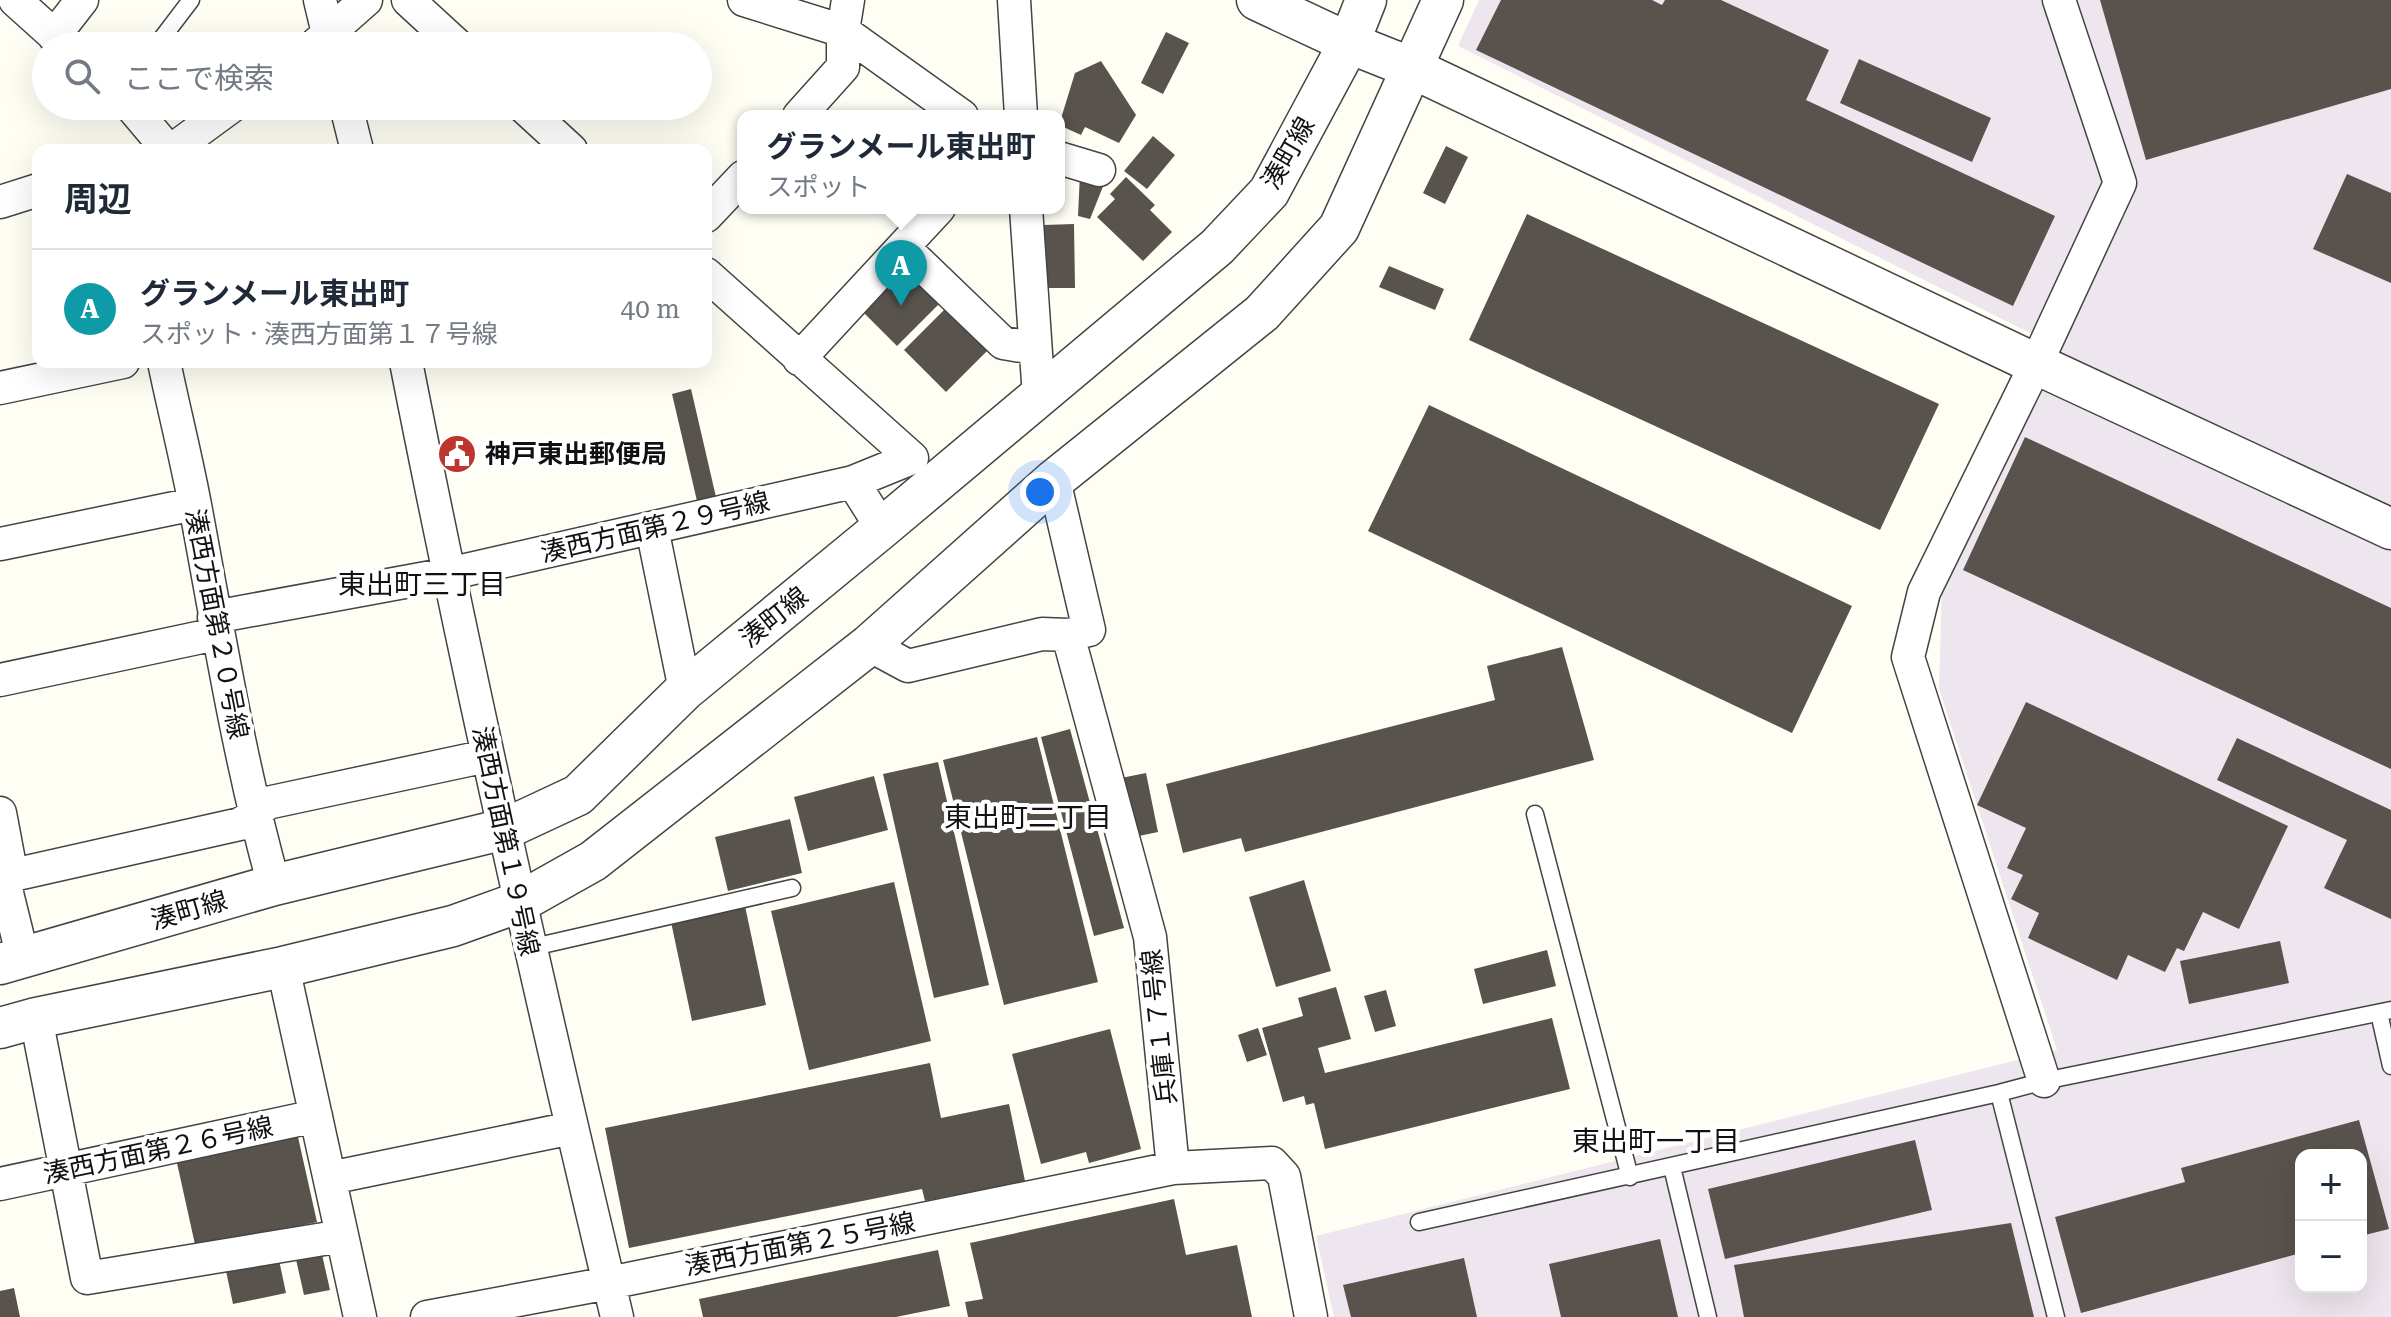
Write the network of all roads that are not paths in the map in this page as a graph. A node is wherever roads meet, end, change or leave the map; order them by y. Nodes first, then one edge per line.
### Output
1 (82, 0) edge
2 (191, 0) edge
3 (320, 0) edge
4 (366, 0) edge
5 (408, 0) edge
6 (744, 0) edge
7 (848, 0) edge
8 (1014, 0) edge
9 (1257, 0) edge
10 (1366, 0) edge
11 (1443, 0) edge
12 (2059, 0) edge
13 (14, 10) edge
14 (843, 31) junction
15 (47, 32) edge
16 (65, 32) edge
17 (167, 32) edge
18 (324, 32) edge
19 (335, 32) edge
20 (443, 32) edge
21 (1349, 43) junction
22 (1412, 68) junction
23 (804, 110) edge
24 (954, 110) edge
25 (1021, 110) edge
26 (143, 120) edge
27 (212, 120) edge
28 (350, 120) edge
29 (538, 120) edge
30 (165, 144) edge
31 (178, 144) edge
32 (356, 144) edge
33 (564, 144) edge
34 (1065, 160) edge
35 (1099, 170) dead end
36 (737, 183) edge
37 (32, 192) edge
38 (0, 202) edge
39 (712, 210) edge
40 (933, 214) edge
41 (1026, 214) edge
42 (903, 247) junction
43 (712, 279) edge
44 (1034, 348) junction
45 (799, 359) junction
46 (2036, 364) junction
47 (95, 368) edge
48 (165, 368) edge
49 (407, 368) edge
50 (0, 388) edge
51 (1039, 397) junction
52 (1054, 480) junction
53 (853, 482) junction
54 (194, 504) junction
55 (652, 528) junction
56 (882, 528) junction
57 (2391, 529) edge
58 (0, 544) edge
59 (448, 574) junction
60 (215, 625) junction
61 (1068, 635) junction
62 (869, 645) junction
63 (0, 680) edge
64 (685, 690) junction
65 (487, 756) junction
66 (0, 813) edge
67 (1535, 814) dead end
68 (254, 816) junction
69 (505, 829) junction
70 (4, 877) edge
71 (274, 885) junction
72 (792, 888) dead end
73 (520, 902) junction
74 (529, 948) junction
75 (12, 961) edge
76 (283, 967) junction
77 (2385, 1011) edge
78 (12, 1018) edge
79 (2391, 1066) edge
80 (2044, 1081) junction
81 (1999, 1093) junction
82 (316, 1116) junction
83 (572, 1128) junction
84 (1672, 1167) junction
85 (1173, 1168) junction
86 (66, 1170) junction
87 (1630, 1177) junction
88 (330, 1178) junction
89 (0, 1184) edge
90 (1419, 1222) dead end
91 (342, 1236) junction
92 (609, 1283) junction
93 (360, 1317) edge
94 (427, 1317) edge
95 (617, 1317) edge
96 (1311, 1317) edge
97 (1708, 1317) edge
98 (2056, 1317) edge

1 - 16 street
2 - 17 lane
3 - 18 street
4 - 19 street
5 - 20 street
6 - 14 street
7 - 14 street
8 - 25 street
9 - 21 street
10 - 21 street, 湊町線
11 - 22 street, 湊町線
12 - 46 street
13 - 15 street
14 - 23 street
14 - 24 street
21 - 22 street
21 - 51 street, 湊町線
22 - 46 street
22 - 52 street, 湊町線
26 - 30 street
27 - 31 street
28 - 32 street
29 - 33 street
34 - 35 street
36 - 39 street
37 - 38 street
40 - 42 street
41 - 44 street
42 - 44 street
42 - 45 street
43 - 45 street
44 - 51 street
45 - 53 street, 湊西方面第２９号線
46 - 57 street
46 - 80 street
47 - 50 street
48 - 54 street, 湊西方面第２０号線
49 - 59 street, 湊西方面第１９号線
51 - 56 street, 湊町線
52 - 61 street
52 - 62 street, 湊町線
53 - 55 street, 湊西方面第２９号線
53 - 56 street
54 - 58 street
54 - 60 street, 湊西方面第２０号線
55 - 59 street, 湊西方面第２９号線
55 - 64 street
56 - 64 street, 湊町線
59 - 60 street, 湊西方面第２９号線
59 - 65 street, 湊西方面第１９号線
60 - 63 street, 湊西方面第２９号線
60 - 68 street, 湊西方面第２０号線
61 - 62 street
61 - 85 street, 兵庫１７号線
62 - 73 street, 湊町線
64 - 69 street, 湊町線
65 - 68 street
65 - 69 street, 湊西方面第１９号線
66 - 70 street
67 - 87 lane
68 - 70 street
68 - 71 street, 湊西方面第２０号線
69 - 71 street, 湊町線
69 - 73 street, 湊西方面第１９号線
70 - 75 street
71 - 75 street, 湊町線
72 - 74 lane
73 - 74 street, 湊西方面第１９号線
73 - 76 street, 湊町線
73 - 78 street, 湊町線
74 - 83 street, 湊西方面第１９号線
76 - 78 street, 湊町線
76 - 82 street
77 - 79 lane
77 - 80 lane
78 - 86 street
80 - 81 lane
81 - 84 lane
81 - 98 lane
82 - 86 street, 湊西方面第２６号線
82 - 88 street
83 - 88 street
83 - 92 street, 湊西方面第１９号線
84 - 87 lane
84 - 97 lane
85 - 92 street, 湊西方面第２５号線
85 - 96 street
86 - 89 street, 湊西方面第２６号線
86 - 91 street
87 - 90 lane
88 - 91 street
91 - 93 street
92 - 94 street, 湊西方面第２５号線
92 - 95 street, 湊西方面第１９号線

